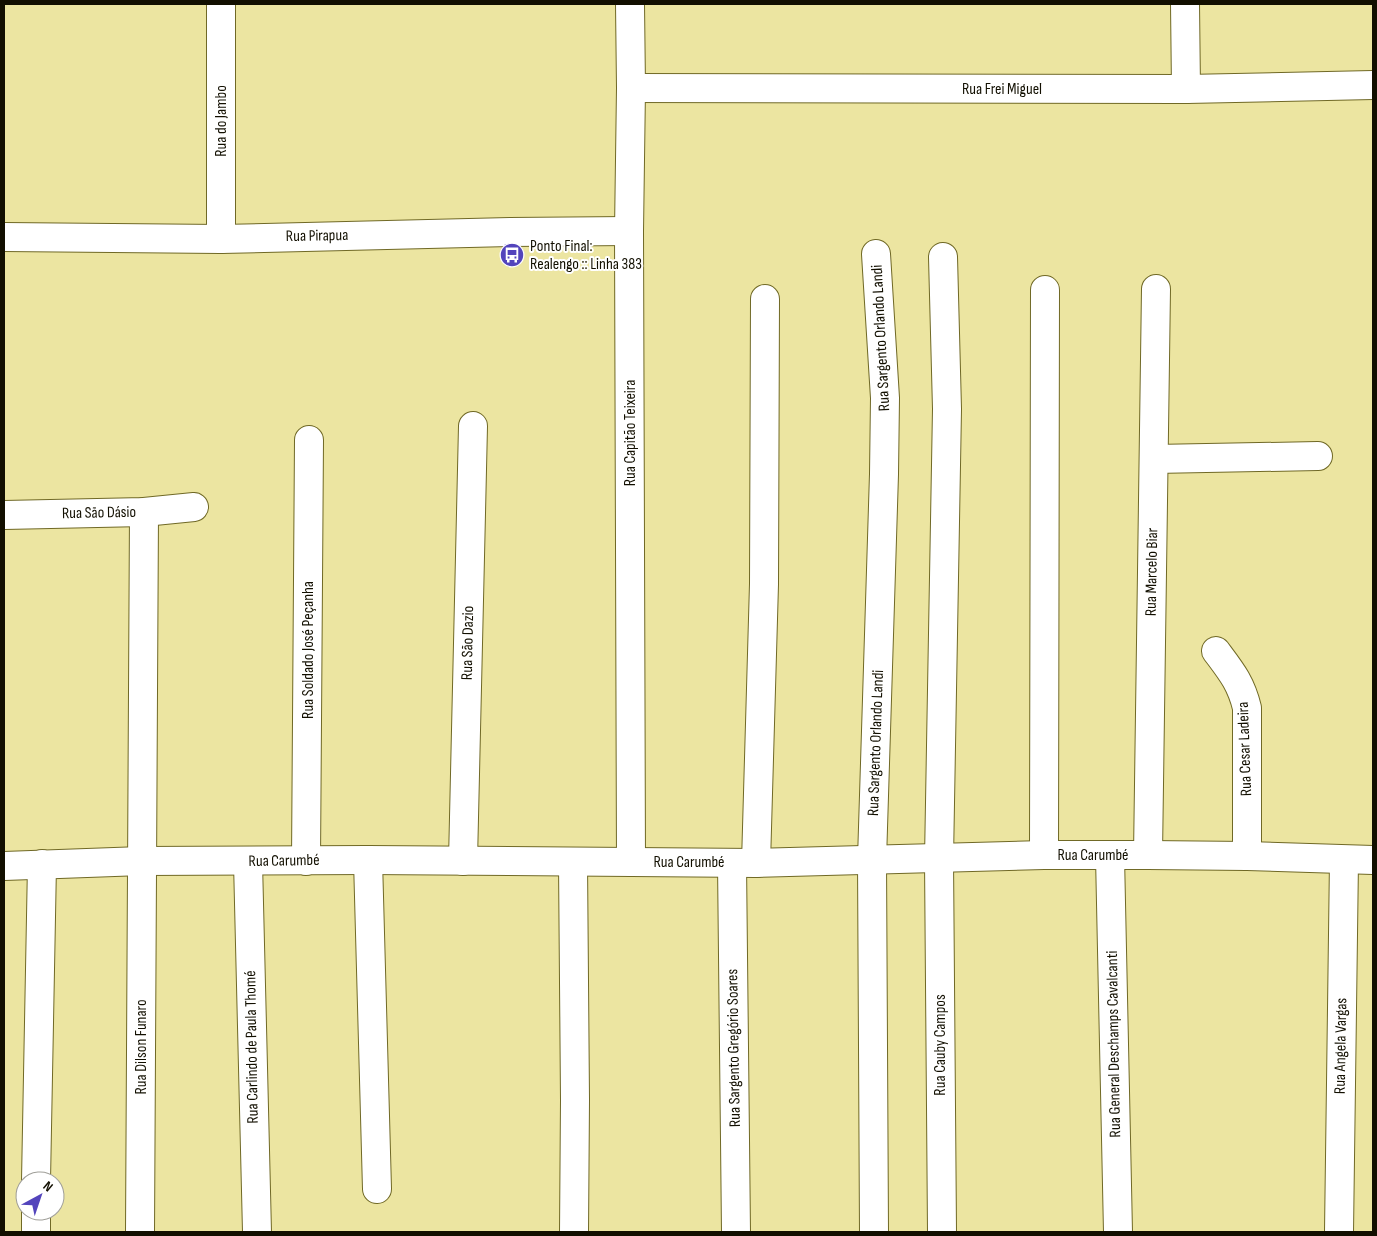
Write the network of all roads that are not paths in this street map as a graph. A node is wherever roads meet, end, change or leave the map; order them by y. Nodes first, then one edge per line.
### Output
1 (221, 4) edge
2 (630, 4) edge
3 (1185, 4) edge
4 (1373, 85) edge
5 (631, 88) junction
6 (1186, 89) junction
7 (629, 230) junction
8 (4, 238) edge
9 (221, 239) junction
10 (876, 254) dead end
11 (943, 257) dead end
12 (1156, 289) dead end
13 (1045, 290) dead end
14 (765, 299) dead end
15 (473, 426) dead end
16 (309, 440) dead end
17 (1318, 456) dead end
18 (1154, 459) junction
19 (194, 508) dead end
20 (144, 512) junction
21 (4, 515) edge
22 (1216, 650) dead end
23 (1148, 855) junction
24 (1044, 856) junction
25 (1110, 856) junction
26 (1247, 856) junction
27 (939, 859) junction
28 (368, 860) junction
29 (463, 860) junction
30 (872, 860) junction
31 (1344, 860) junction
32 (1373, 860) edge
33 (142, 861) junction
34 (306, 861) junction
35 (248, 862) junction
36 (573, 862) junction
37 (631, 862) junction
38 (744, 863) junction
39 (42, 864) junction
40 (4, 866) edge
41 (36, 1171) edge
42 (377, 1189) dead end
43 (140, 1232) edge
44 (257, 1232) edge
45 (574, 1232) edge
46 (736, 1232) edge
47 (874, 1232) edge
48 (942, 1232) edge
49 (1118, 1232) edge
50 (1339, 1232) edge

1 - 9 street, Rua do Jambo
2 - 5 street, Rua Capitão Teixeira
3 - 6 street
4 - 6 street, Rua Frei Miguel
5 - 6 street, Rua Frei Miguel
5 - 7 street, Rua Capitão Teixeira
7 - 9 street, Rua Pirapua
7 - 37 street, Rua Capitão Teixeira
8 - 9 street, Rua Pirapua
10 - 30 street, Rua Sargento Orlando Landi
11 - 27 street, Rua Cauby Campos
12 - 18 street, Rua Marcelo Biar
13 - 24 street
14 - 38 street, Rua Sargento Gregório Soares
15 - 29 street, Rua São Dazio
16 - 34 street, Rua Soldado José Peçanha
17 - 18 street
18 - 23 street, Rua Marcelo Biar
19 - 20 street, Rua São Dásio
20 - 21 street, Rua São Dásio
20 - 33 street
22 - 26 street, Rua Cesar Ladeira
23 - 25 street, Rua Carumbé
23 - 26 street, Rua Carumbé
24 - 25 street, Rua Carumbé
24 - 27 street, Rua Carumbé
25 - 49 street, Rua General Deschamps Cavalcanti
26 - 31 street, Rua Carumbé
27 - 30 street, Rua Carumbé
27 - 48 street, Rua Cauby Campos
28 - 29 street, Rua Carumbé
28 - 34 street, Rua Carumbé
28 - 42 street
29 - 36 street, Rua Carumbé
30 - 38 street, Rua Carumbé
30 - 47 street, Rua Sargento Orlando Landi
31 - 32 street, Rua Carumbé
31 - 50 street, Rua Angela Vargas
33 - 35 street, Rua Carumbé
33 - 39 street, Rua Carumbé
33 - 43 street, Rua Dilson Funaro
34 - 35 street, Rua Carumbé
35 - 44 street, Rua Carlindo de Paula Thomé
36 - 37 street, Rua Carumbé
36 - 45 street
37 - 38 street, Rua Carumbé
38 - 46 street, Rua Sargento Gregório Soares
39 - 40 street, Rua Carumbé
39 - 41 street

